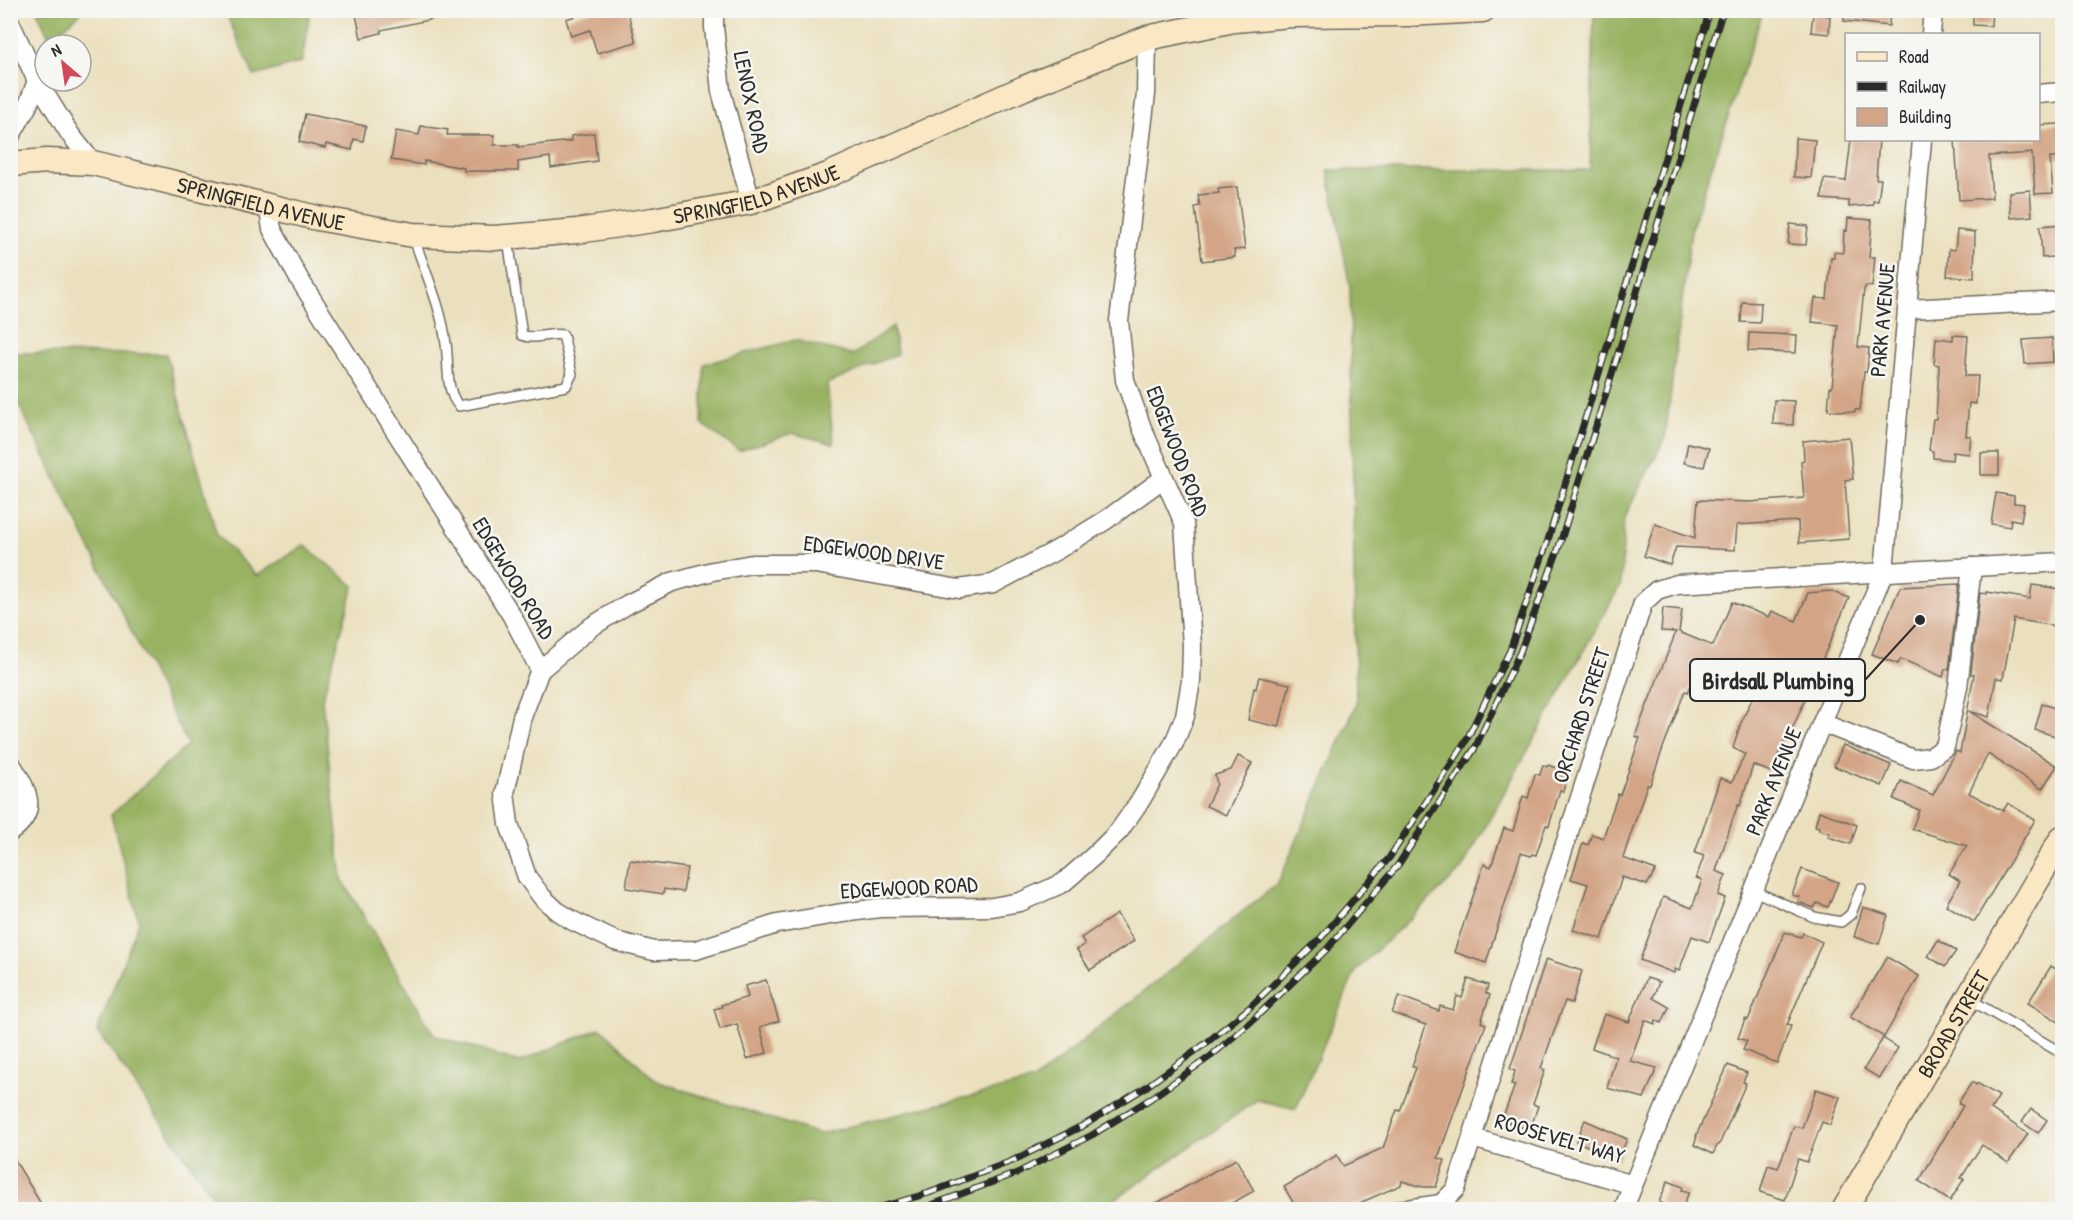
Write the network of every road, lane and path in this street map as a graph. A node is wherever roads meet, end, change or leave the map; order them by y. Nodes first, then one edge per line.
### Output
1 (1483, 10) edge
2 (1933, 10) edge
3 (714, 12) edge
4 (1409, 12) edge
5 (10, 22) edge
6 (1931, 33) edge
7 (1147, 38) junction
8 (33, 72) edge
9 (33, 92) edge
10 (2062, 92) edge
11 (44, 93) edge
12 (2040, 94) edge
13 (10, 137) edge
14 (1922, 141) edge
15 (93, 163) junction
16 (10, 164) edge
17 (751, 202) junction
18 (268, 205) junction
19 (413, 236) junction
20 (507, 237) junction
21 (2062, 300) edge
22 (1908, 309) junction
23 (1164, 478) junction
24 (2062, 562) edge
25 (1972, 567) junction
26 (1884, 571) junction
27 (540, 670) junction
28 (1822, 723) junction
29 (10, 762) edge
30 (10, 832) edge
31 (2062, 838) edge
32 (1861, 888) dead end
33 (1754, 891) junction
34 (1969, 999) junction
35 (2058, 1051) dead end
36 (1473, 1138) junction
37 (1633, 1185) junction
38 (1442, 1207) edge
39 (1400, 1209) edge
40 (1623, 1209) edge
41 (1844, 1209) edge

1 - 4 main road, SPRINGFIELD AVENUE
2 - 6 street
3 - 17 street, LENOX ROAD
4 - 7 main road, SPRINGFIELD AVENUE
5 - 8 street
7 - 17 main road, SPRINGFIELD AVENUE
7 - 23 street, EDGEWOOD ROAD
9 - 13 street
10 - 12 street
11 - 15 street
14 - 22 street, PARK AVENUE
15 - 16 main road, SPRINGFIELD AVENUE
15 - 18 main road, SPRINGFIELD AVENUE
17 - 20 main road, SPRINGFIELD AVENUE
18 - 19 main road, SPRINGFIELD AVENUE
18 - 27 street, EDGEWOOD ROAD
19 - 20 main road, SPRINGFIELD AVENUE
19 - 20 lane
21 - 22 street
22 - 26 street, PARK AVENUE
23 - 27 street, EDGEWOOD DRIVE
23 - 27 street, EDGEWOOD ROAD
24 - 25 street, ORCHARD STREET
25 - 26 street, ORCHARD STREET
25 - 28 street
26 - 28 street, PARK AVENUE
26 - 36 street, ORCHARD STREET
28 - 33 street, PARK AVENUE
29 - 30 street
31 - 34 main road, BROAD STREET
32 - 33 lane
33 - 37 street, PARK AVENUE
34 - 35 lane
34 - 41 main road, BROAD STREET
36 - 37 street, ROOSEVELT WAY
36 - 38 street, ORCHARD STREET
37 - 40 street, PARK AVENUE
38 - 39 street, ORCHARD STREET

